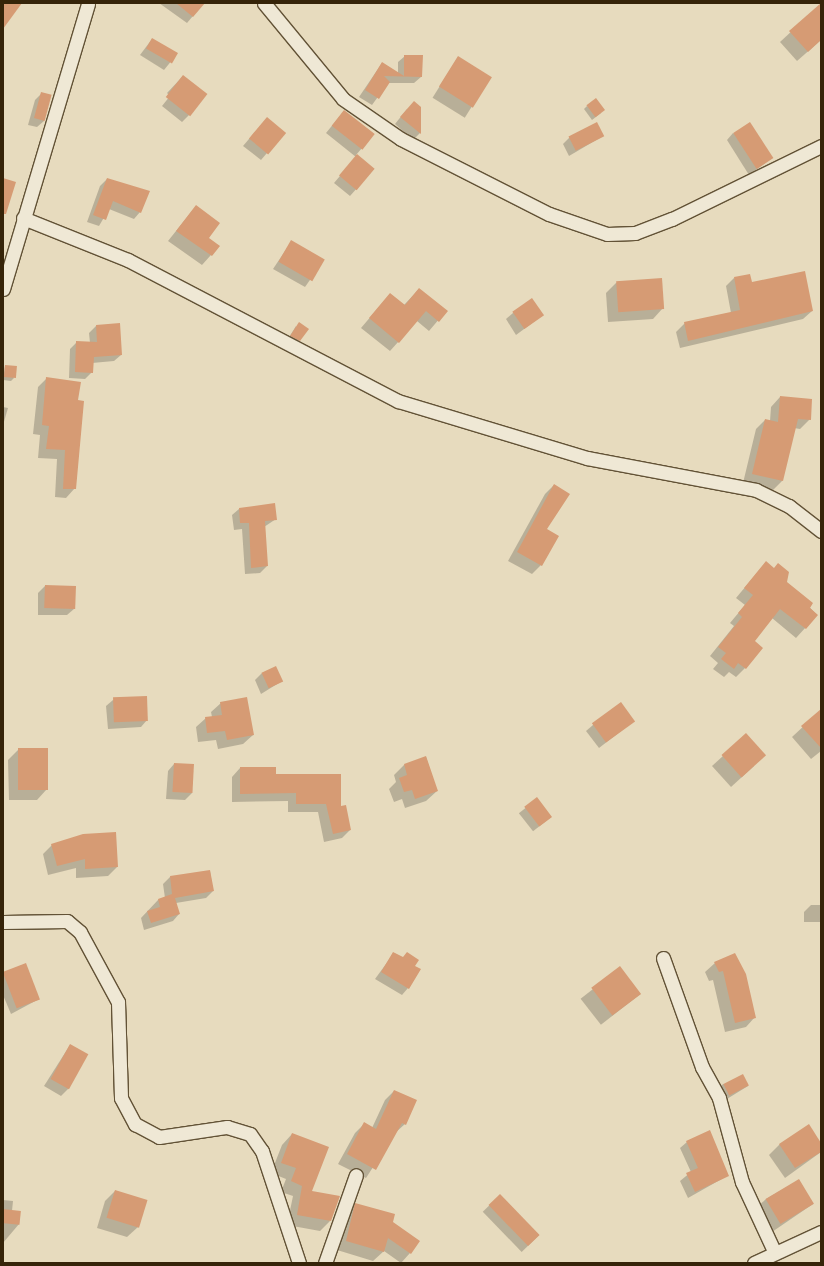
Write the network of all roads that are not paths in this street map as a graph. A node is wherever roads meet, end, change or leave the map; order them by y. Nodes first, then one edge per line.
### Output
1 (88, 3) edge
2 (264, 3) edge
3 (821, 146) edge
4 (23, 218) junction
5 (3, 289) edge
6 (821, 531) edge
7 (3, 922) edge
8 (663, 958) dead end
9 (356, 1175) dead end
10 (821, 1232) edge
11 (775, 1253) junction
12 (299, 1263) edge
13 (325, 1263) edge
14 (754, 1263) edge

1 - 4 street
2 - 3 street
4 - 5 street
4 - 6 street
7 - 12 street
8 - 11 street
9 - 13 street
10 - 11 street
11 - 14 street

